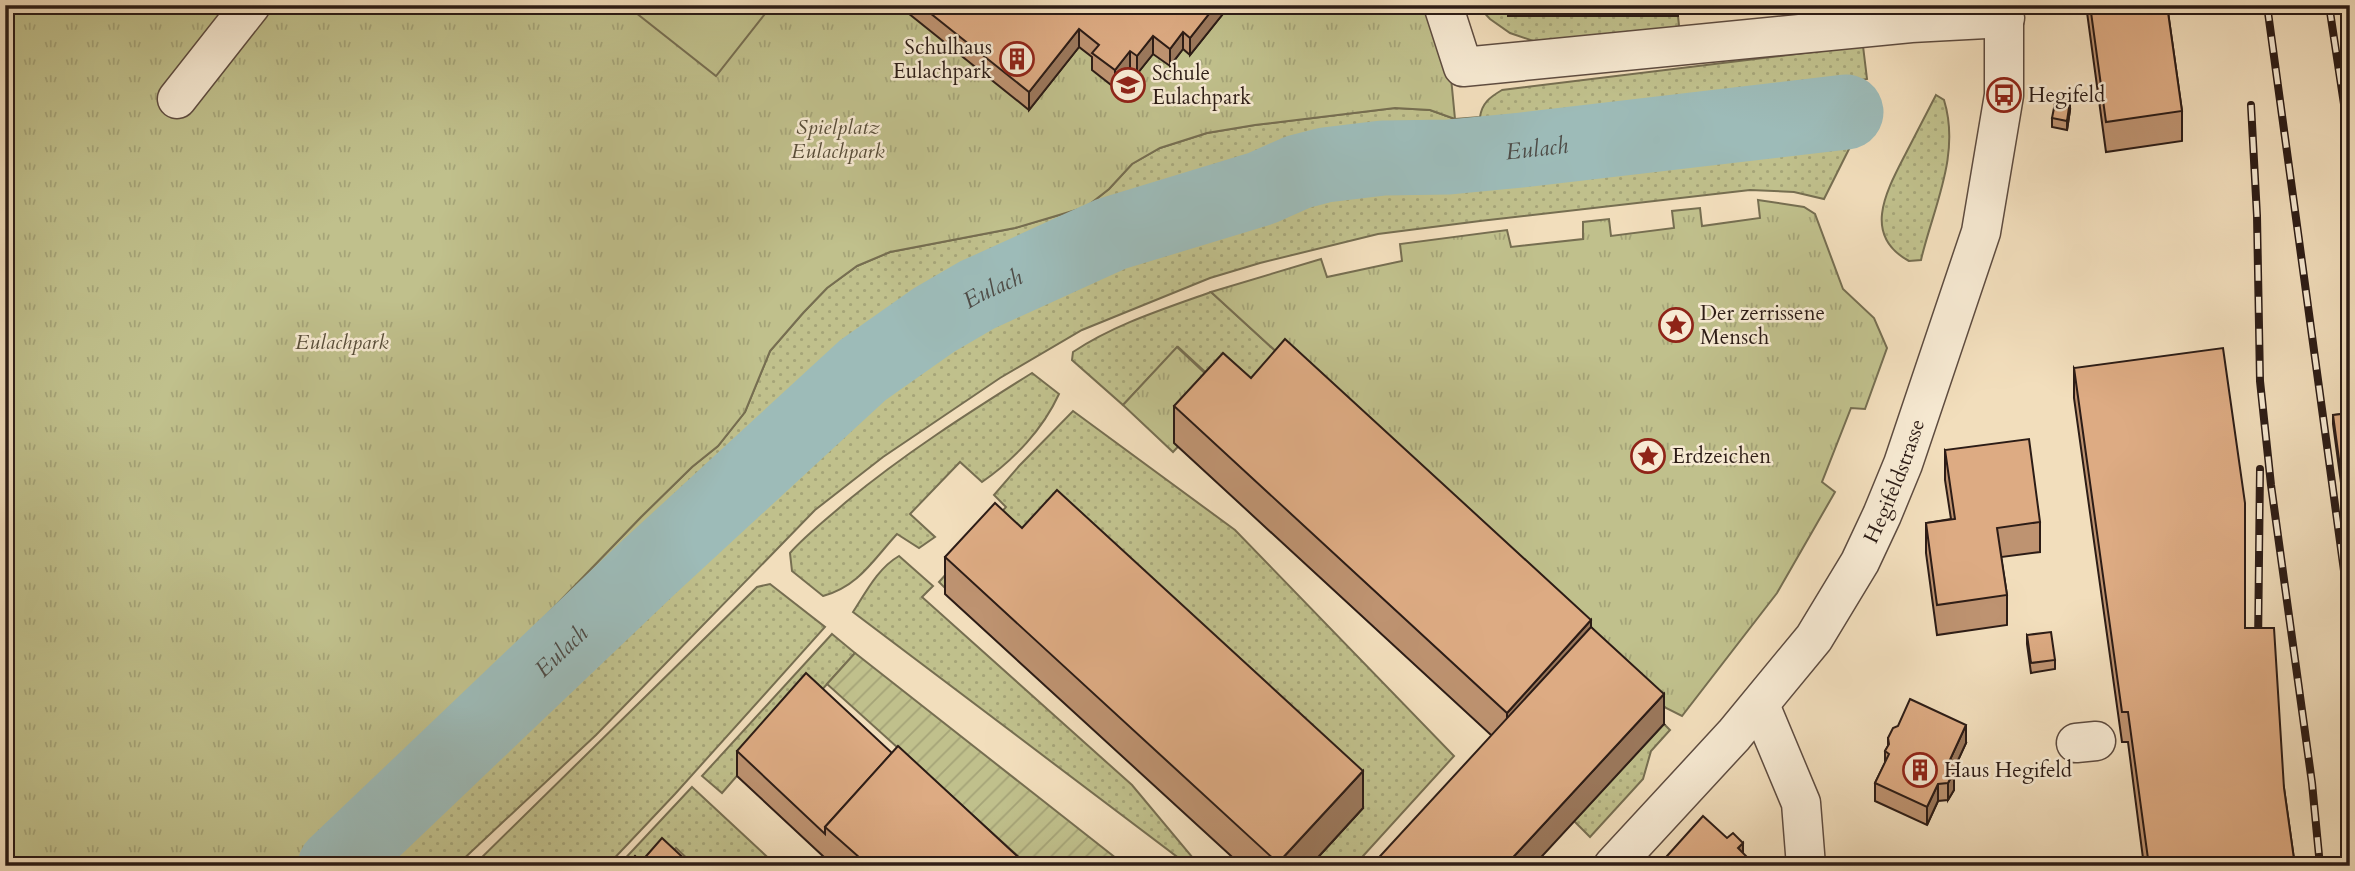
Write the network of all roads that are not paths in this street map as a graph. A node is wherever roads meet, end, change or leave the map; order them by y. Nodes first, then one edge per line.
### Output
1 (251, 5) edge
2 (1443, 5) edge
3 (2005, 11) edge
4 (177, 99) dead end
5 (1760, 705) junction
6 (1613, 866) edge
7 (1806, 866) edge

1 - 4 street
2 - 3 street, Hegifeldstrasse
3 - 5 street, Hegifeldstrasse
5 - 6 street, Hegifeldstrasse
5 - 7 street

